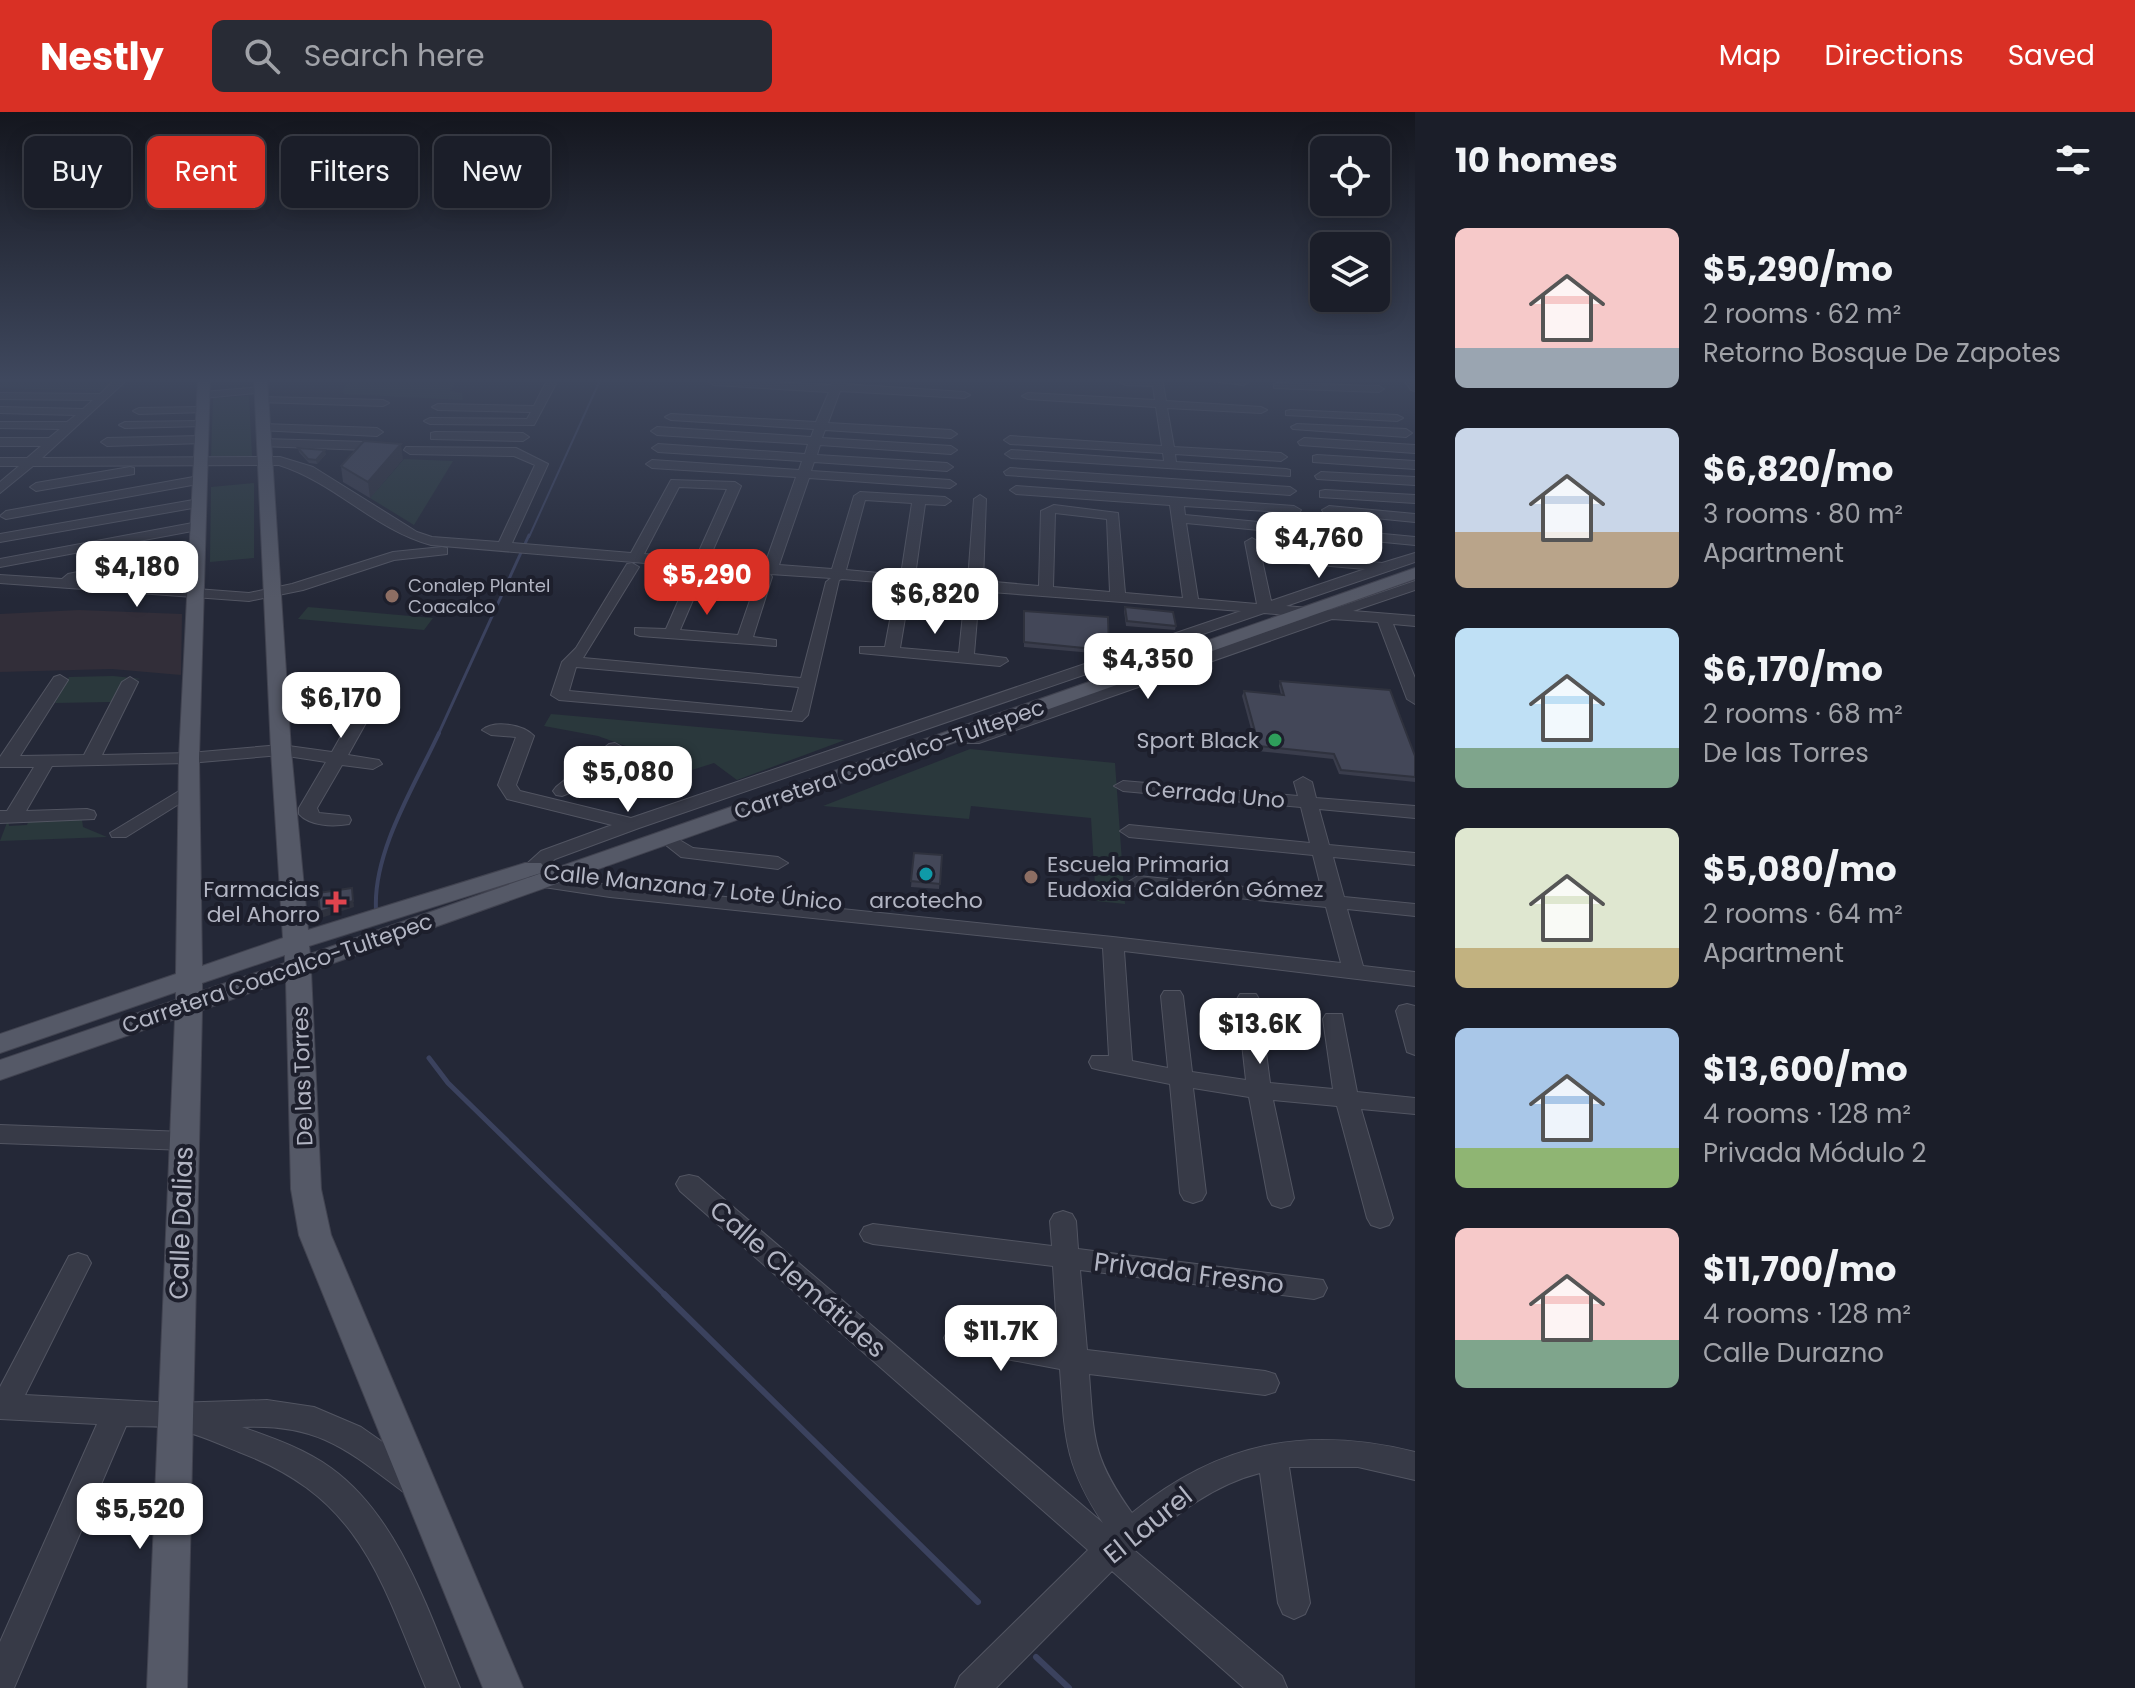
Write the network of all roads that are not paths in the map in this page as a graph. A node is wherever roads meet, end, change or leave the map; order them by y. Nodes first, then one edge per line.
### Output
1 (41, 452) edge
2 (196, 452) edge
3 (265, 452) edge
4 (450, 452) edge
5 (712, 452) edge
6 (812, 452) edge
7 (1168, 452) edge
8 (1204, 452) edge
9 (514, 454) joint
10 (1011, 454) dead end
11 (1281, 457) dead end
12 (810, 458) junction
13 (1317, 459) dead end
14 (265, 460) junction
15 (31, 461) junction
16 (195, 461) junction
17 (0, 462) edge
18 (62, 462) junction
19 (652, 464) dead end
20 (1170, 465) junction
21 (1415, 465) edge
22 (947, 467) dead end
23 (1010, 472) dead end
24 (1286, 473) dead end
25 (804, 474) junction
26 (1321, 476) dead end
27 (199, 480) junction
28 (1415, 481) edge
29 (1173, 483) junction
30 (950, 484) dead end
31 (36, 487) junction
32 (0, 489) edge
33 (1016, 490) dead end
34 (1290, 491) dead end
35 (1325, 494) dead end
36 (919, 499) junction
37 (980, 499) dead end
38 (1415, 499) edge
39 (945, 501) dead end
40 (1176, 501) junction
41 (199, 503) junction
42 (1294, 510) dead end
43 (1329, 510) dead end
44 (3, 518) edge
45 (1179, 518) junction
46 (1415, 518) edge
47 (198, 526) junction
48 (1249, 526) junction
49 (405, 531) junction
50 (0, 538) edge
51 (1415, 541) edge
52 (506, 551) junction
53 (197, 552) junction
54 (1254, 555) junction
55 (1415, 557) edge
56 (385, 560) junction
57 (0, 563) edge
58 (633, 563) junction
59 (1387, 566) junction
60 (1415, 566) edge
61 (699, 568) junction
62 (1415, 573) edge
63 (767, 574) junction
64 (0, 579) edge
65 (835, 579) junction
66 (43, 583) junction
67 (905, 584) junction
68 (1415, 585) edge
69 (95, 587) junction
70 (973, 590) junction
71 (1046, 592) junction
72 (0, 593) edge
73 (196, 594) junction
74 (272, 594) junction
75 (1118, 597) junction
76 (1191, 603) junction
77 (1154, 604) junction
78 (1285, 613) junction
79 (1335, 614) junction
80 (1246, 616) junction
81 (1384, 619) junction
82 (1415, 621) edge
83 (640, 631) dead end
84 (671, 634) junction
85 (744, 641) junction
86 (771, 643) dead end
87 (866, 650) dead end
88 (892, 652) junction
89 (966, 658) junction
90 (1000, 661) dead end
91 (570, 662) junction
92 (60, 680) dead end
93 (130, 682) dead end
94 (807, 683) junction
95 (1415, 699) edge
96 (306, 715) dead end
97 (491, 730) dead end
98 (957, 735) junction
99 (615, 748) dead end
100 (289, 755) junction
101 (90, 761) junction
102 (335, 761) junction
103 (373, 764) dead end
104 (3, 765) edge
105 (43, 765) junction
106 (189, 771) junction
107 (681, 775) dead end
108 (1303, 782) dead end
109 (568, 786) junction
110 (1123, 786) dead end
111 (549, 802) junction
112 (1307, 802) junction
113 (1415, 812) edge
114 (87, 815) dead end
115 (6, 817) edge
116 (342, 820) dead end
117 (632, 824) junction
118 (1129, 831) dead end
119 (119, 833) dead end
120 (666, 838) junction
121 (1321, 850) junction
122 (1415, 859) edge
123 (778, 863) dead end
124 (566, 874) junction
125 (537, 876) junction
126 (1138, 882) dead end
127 (1334, 902) junction
128 (1415, 910) edge
129 (1113, 943) junction
130 (1197, 948) junction
131 (297, 954) junction
132 (1352, 966) junction
133 (1415, 967) edge
134 (1415, 979) edge
135 (190, 990) junction
136 (1172, 996) dead end
137 (1248, 999) dead end
138 (1407, 1011) dead end
139 (1334, 1019) dead end
140 (0, 1044) edge
141 (1415, 1047) edge
142 (0, 1070) edge
143 (1179, 1078) junction
144 (1259, 1090) junction
145 (1346, 1098) junction
146 (1415, 1106) edge
147 (0, 1134) edge
148 (185, 1141) junction
149 (689, 1184) dead end
150 (1193, 1193) dead end
151 (1281, 1198) dead end
152 (1380, 1218) dead end
153 (1063, 1221) dead end
154 (873, 1234) dead end
155 (1063, 1258) junction
156 (78, 1263) dead end
157 (1314, 1288) dead end
158 (958, 1338) dead end
159 (1075, 1360) junction
160 (1265, 1383) dead end
161 (3, 1406) edge
162 (117, 1413) junction
163 (174, 1416) junction
164 (1273, 1458) junction
165 (1415, 1466) edge
166 (419, 1485) junction
167 (1121, 1543) junction
168 (1294, 1603) dead end
169 (0, 1681) edge
170 (167, 1688) edge
171 (443, 1688) edge
172 (503, 1688) edge
173 (972, 1688) edge
174 (1270, 1688) edge

1 - 15 street
2 - 16 main road, Calle Dalias
3 - 14 main road, De las Torres
4 - 9 street
5 - 12 street
6 - 12 street
7 - 20 street
8 - 11 street
9 - 52 street
10 - 20 street
12 - 22 street
12 - 25 street
13 - 21 street
14 - 16 street
14 - 49 street
14 - 74 main road, De las Torres
15 - 17 street
15 - 18 street
15 - 32 street
16 - 18 street
16 - 27 main road, Calle Dalias
16 - 31 street
18 - 31 street
19 - 25 street
20 - 24 street
20 - 29 street
23 - 29 street
25 - 30 street
25 - 63 street
26 - 28 street
27 - 41 main road, Calle Dalias
27 - 44 street
29 - 34 street
29 - 40 street
31 - 44 street
33 - 40 street
35 - 38 street
36 - 39 street
36 - 65 street
36 - 67 street
37 - 70 street
40 - 42 street
40 - 45 street
41 - 47 main road, Calle Dalias
41 - 50 street
43 - 46 street
45 - 48 street
45 - 76 street
47 - 53 main road, Calle Dalias
47 - 57 street
48 - 51 street
48 - 54 street
49 - 52 street
49 - 56 street
52 - 56 street
52 - 58 street
53 - 66 street
53 - 73 main road, Calle Dalias
54 - 59 street
54 - 78 street
55 - 59 street
56 - 74 street
58 - 61 street
58 - 61 street
58 - 91 street
59 - 78 street
60 - 78 main road, Carretera Coacalco-Tultepec
61 - 63 street
61 - 84 street
62 - 78 main road, Carretera Coacalco-Tultepec
63 - 65 street
63 - 85 street
64 - 66 street
65 - 67 street
65 - 94 street
66 - 69 street
67 - 70 street
67 - 88 street
68 - 79 street
69 - 72 street
69 - 73 street
70 - 71 street
70 - 77 street
70 - 89 street
71 - 75 street
71 - 75 street
73 - 74 street
73 - 106 main road, Calle Dalias
74 - 100 main road, De las Torres
75 - 77 street
76 - 77 street
76 - 78 street
77 - 80 street
78 - 79 street
78 - 80 street
78 - 98 main road, Carretera Coacalco-Tultepec
78 - 125 main road, Carretera Coacalco-Tultepec
79 - 81 street
79 - 98 street
80 - 117 street
81 - 82 street
81 - 95 street
83 - 84 street
84 - 85 street
85 - 86 street
87 - 88 street
88 - 89 street
89 - 90 street
91 - 94 street
91 - 94 street
92 - 104 street
93 - 101 street
96 - 102 street
97 - 111 street
98 - 120 main road, Carretera Coacalco-Tultepec
99 - 109 street
100 - 102 street
100 - 106 street
100 - 131 main road, De las Torres
101 - 105 street
101 - 106 street
102 - 103 street
102 - 116 street
104 - 105 street
105 - 106 street
105 - 115 street
106 - 119 street
106 - 135 main road, Calle Dalias
107 - 109 street
108 - 112 street
109 - 111 street
110 - 112 street, Cerrada Uno
111 - 117 street
112 - 113 street, Cerrada Uno
112 - 121 street
114 - 115 street
117 - 125 street
118 - 121 street
120 - 123 street
120 - 124 main road, Carretera Coacalco-Tultepec
121 - 122 street
121 - 127 street
124 - 125 main road, Carretera Coacalco-Tultepec
124 - 130 street, Calle Manzana 7 Lote Único
125 - 129 street, Calle Manzana 7 Lote Único
125 - 131 main road, Carretera Coacalco-Tultepec
126 - 127 street
127 - 128 street
127 - 132 street
129 - 130 street, Calle Manzana 7 Lote Único
129 - 143 street
130 - 132 street, Calle Manzana 7 Lote Único
131 - 135 main road, Carretera Coacalco-Tultepec
131 - 166 main road, De las Torres
132 - 133 street
132 - 134 street
135 - 140 main road, Carretera Coacalco-Tultepec
135 - 142 main road, Carretera Coacalco-Tultepec
135 - 148 main road, Calle Dalias
136 - 143 street
137 - 144 street
138 - 141 street
139 - 145 street
143 - 144 street
143 - 150 street
144 - 145 street
144 - 151 street
145 - 146 street
145 - 152 street
147 - 148 street
148 - 163 main road, Calle Dalias
149 - 167 street, Calle Clemátides
153 - 155 street
154 - 155 street, Privada Fresno
155 - 157 street, Privada Fresno
155 - 159 street
156 - 161 street
158 - 159 street
159 - 160 street
159 - 167 street
161 - 162 street
162 - 163 street
162 - 169 street
163 - 166 street
163 - 170 main road, Calle Dalias
163 - 171 street
164 - 165 street, El Laurel
164 - 167 street, El Laurel
164 - 168 street
166 - 172 main road, De las Torres
167 - 173 street, El Laurel
167 - 174 street, Calle Clemátides

